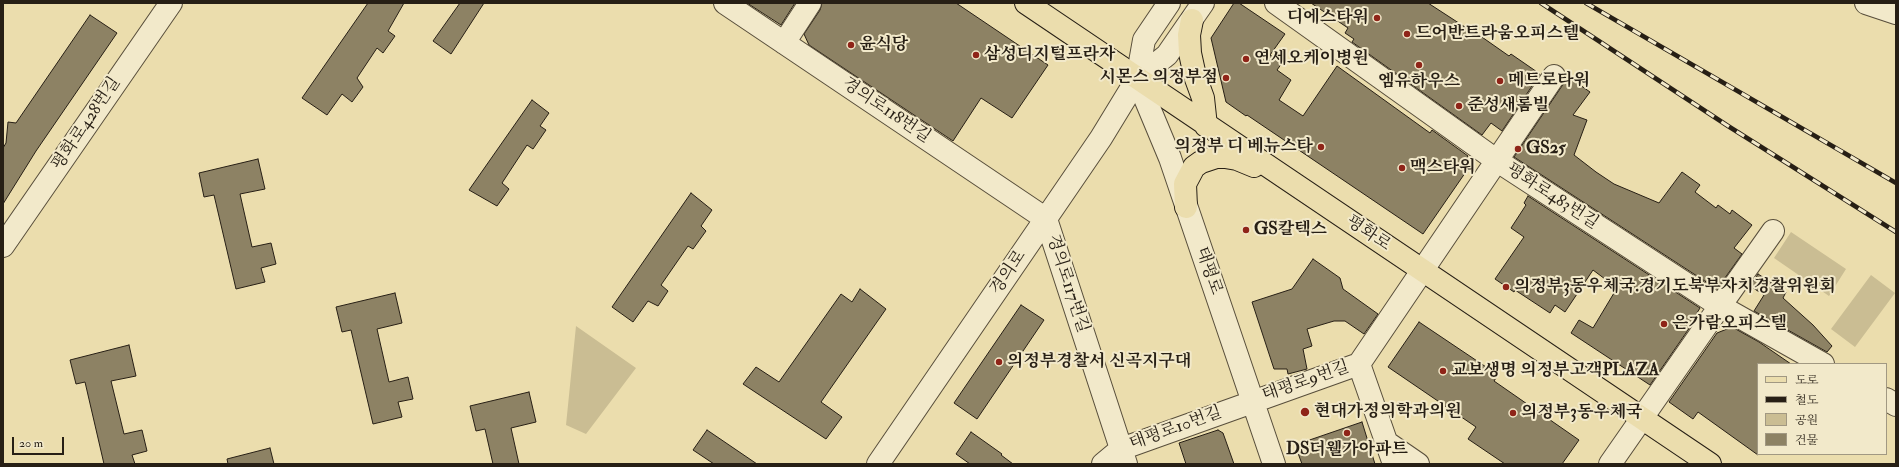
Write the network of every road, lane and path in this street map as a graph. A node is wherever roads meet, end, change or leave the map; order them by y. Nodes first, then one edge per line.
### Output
1 (171, 3) edge
2 (725, 3) edge
3 (810, 3) edge
4 (1026, 3) edge
5 (1169, 3) edge
6 (1276, 3) edge
7 (1866, 3) edge
8 (1198, 11) edge
9 (1896, 13) edge
10 (784, 43) junction
11 (1554, 76) dead end
12 (1137, 79) junction
13 (1206, 126) junction
14 (1496, 160) junction
15 (1282, 176) junction
16 (1186, 207) junction
17 (1046, 219) junction
18 (1773, 231) dead end
19 (3, 246) edge
20 (1422, 270) junction
21 (1720, 306) junction
22 (1821, 363) edge
23 (1359, 364) junction
24 (1887, 400) edge
25 (1252, 401) junction
26 (1896, 405) edge
27 (1641, 418) junction
28 (1386, 442) junction
29 (1123, 456) edge
30 (878, 464) edge
31 (1103, 464) edge
32 (1274, 464) edge
33 (1394, 464) edge
34 (1418, 464) edge
35 (1610, 464) edge
36 (1710, 464) edge

1 - 19 street, 평화로428번길
2 - 10 street, 경의로118번길
3 - 10 street
4 - 12 main road, 평화로
5 - 12 street, 경의로
6 - 14 street, 평화로483번길
7 - 9 street
8 - 12 street, 경의로
8 - 13 main road
10 - 17 street, 경의로118번길
11 - 14 street
12 - 13 main road, 평화로
12 - 16 street, 태평로
12 - 17 street, 경의로
13 - 15 main road, 평화로
14 - 20 street
14 - 21 street, 평화로483번길
15 - 16 main road
15 - 20 main road, 평화로
16 - 25 street, 태평로
17 - 29 street, 경의로117번길
17 - 30 street, 경의로
18 - 21 street
20 - 23 street
20 - 27 main road, 평화로
21 - 22 street, 평화로483번길
21 - 27 street
23 - 25 street, 태평로9번길
23 - 28 street
24 - 26 street
25 - 29 street, 태평로10번길
25 - 32 street, 태평로
27 - 35 street
27 - 36 main road, 평화로
28 - 33 street
28 - 34 street
29 - 31 street, 태평로10번길

